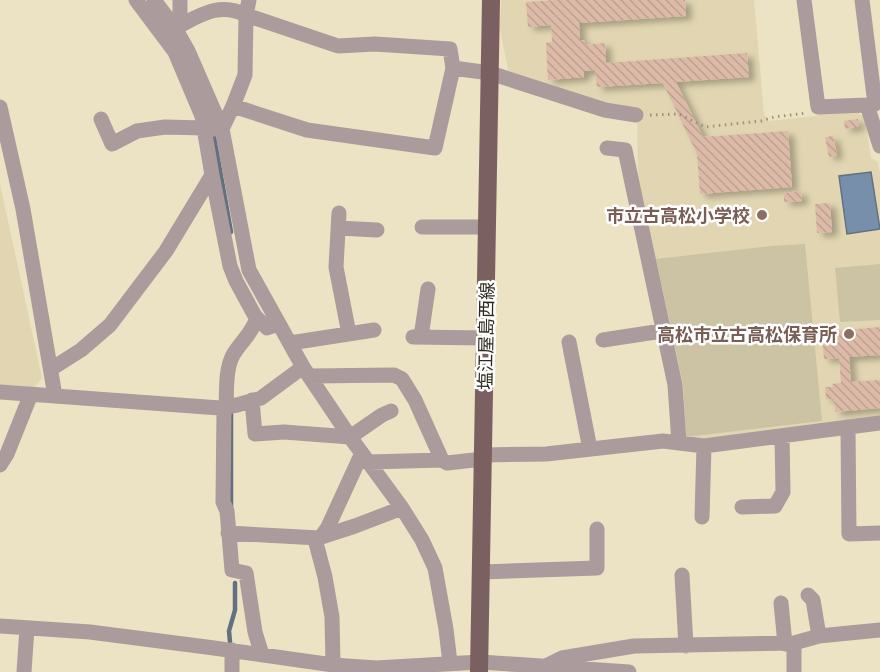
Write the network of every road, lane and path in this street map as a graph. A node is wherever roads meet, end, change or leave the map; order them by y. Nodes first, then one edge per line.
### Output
1 (136, 0) edge
2 (154, 0) edge
3 (491, 0) edge
4 (804, 0) edge
5 (862, 0) edge
6 (248, 7) edge
7 (175, 28) junction
8 (873, 28) edge
9 (453, 68) junction
10 (490, 73) junction
11 (874, 104) edge
12 (233, 106) junction
13 (0, 107) edge
14 (818, 107) junction
15 (636, 115) joint
16 (101, 119) dead end
17 (213, 128) junction
18 (880, 146) edge
19 (607, 148) dead end
20 (212, 175) junction
21 (422, 227) dead end
22 (488, 227) junction
23 (377, 230) dead end
24 (428, 289) dead end
25 (267, 324) junction
26 (374, 330) dead end
27 (662, 331) junction
28 (349, 334) junction
29 (486, 338) junction
30 (603, 340) dead end
31 (568, 342) dead end
32 (290, 343) junction
33 (51, 369) junction
34 (306, 372) junction
35 (0, 392) edge
36 (31, 394) junction
37 (55, 396) junction
38 (235, 405) junction
39 (391, 411) dead end
40 (880, 423) edge
41 (848, 427) junction
42 (782, 436) junction
43 (350, 437) junction
44 (678, 443) junction
45 (704, 446) junction
46 (590, 449) junction
47 (483, 457) junction
48 (366, 458) junction
49 (442, 460) junction
50 (0, 465) edge
51 (741, 507) dead end
52 (402, 508) junction
53 (702, 517) dead end
54 (597, 529) dead end
55 (228, 533) junction
56 (880, 533) edge
57 (320, 538) junction
58 (482, 572) junction
59 (682, 575) dead end
60 (808, 595) dead end
61 (781, 603) dead end
62 (0, 626) edge
63 (27, 628) junction
64 (880, 630) edge
65 (819, 636) junction
66 (790, 643) junction
67 (686, 646) junction
68 (232, 650) junction
69 (262, 655) junction
70 (450, 663) junction
71 (333, 666) junction
72 (545, 666) junction
73 (480, 667) edge
74 (24, 672) edge
75 (232, 672) edge
76 (629, 672) edge
77 (794, 672) edge

1 - 17 street
2 - 7 street
3 - 10 main road, 塩江屋島西線
4 - 14 street
5 - 8 street
6 - 7 street
6 - 9 street
6 - 12 street
7 - 17 street
8 - 11 street
9 - 10 street
9 - 12 street
10 - 15 street
10 - 22 main road, 塩江屋島西線
11 - 14 street
11 - 18 street
12 - 17 street
13 - 33 street
14 - 15 path
16 - 17 street
17 - 20 street
17 - 25 street
19 - 27 street
20 - 25 street
20 - 33 street
21 - 22 street
22 - 29 main road, 塩江屋島西線
23 - 28 street
24 - 29 street
25 - 32 street
25 - 38 street
26 - 28 street
27 - 30 street
27 - 44 street
28 - 32 street
29 - 47 main road, 塩江屋島西線
31 - 46 street
32 - 34 street
33 - 37 street
34 - 38 street
34 - 43 street
34 - 49 street
35 - 36 street
36 - 37 street
36 - 50 street
37 - 38 street
38 - 43 street
38 - 55 street
39 - 43 street
40 - 41 street
41 - 42 street
41 - 56 street
42 - 45 street
42 - 51 street
43 - 48 street
44 - 45 street
44 - 46 street
45 - 53 street
46 - 47 street
47 - 49 street
47 - 58 main road, 塩江屋島西線
48 - 49 street
48 - 52 street
48 - 57 street
52 - 57 street
52 - 70 street
54 - 58 street
55 - 57 street
55 - 69 street
57 - 71 street
58 - 73 main road, 塩江屋島西線
59 - 67 street
60 - 65 street
61 - 66 street
62 - 63 street
63 - 68 street
63 - 74 street
64 - 65 street
65 - 66 street
66 - 67 street
66 - 77 street
67 - 72 street
68 - 69 street
68 - 75 street
69 - 71 street
70 - 71 street
70 - 73 street
72 - 73 street
72 - 76 street

